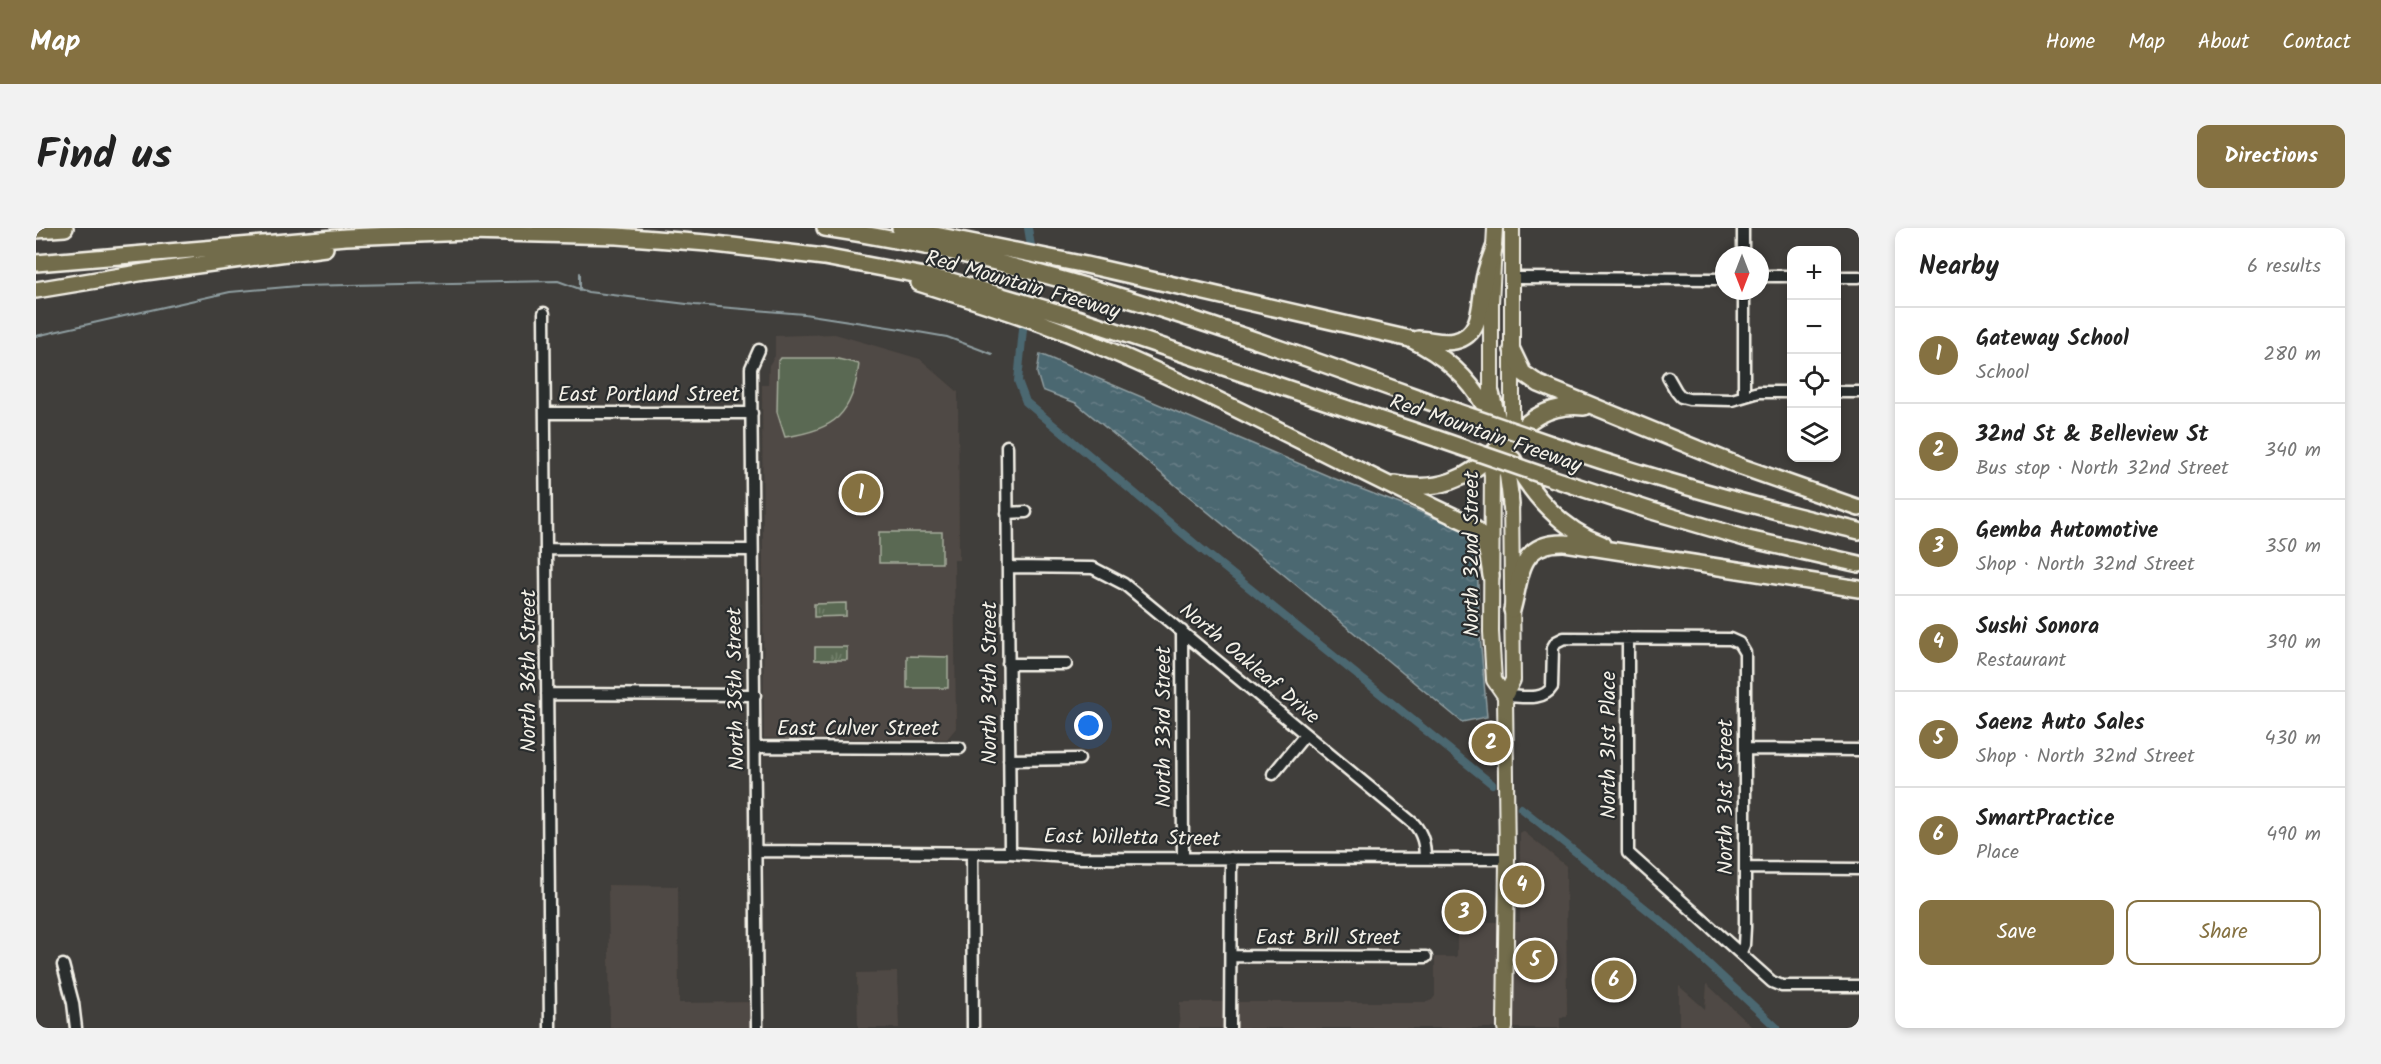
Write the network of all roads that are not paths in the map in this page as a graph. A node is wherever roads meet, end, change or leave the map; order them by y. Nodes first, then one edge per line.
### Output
1 (65, 228) edge
2 (825, 228) edge
3 (900, 228) edge
4 (1495, 228) edge
5 (1512, 228) edge
6 (1743, 228) edge
7 (36, 230) edge
8 (408, 234) junction
9 (1743, 246) edge
10 (1494, 248) junction
11 (991, 253) junction
12 (36, 263) edge
13 (1769, 276) edge
14 (1787, 276) edge
15 (1841, 277) edge
16 (1859, 277) edge
17 (1512, 278) junction
18 (1715, 279) edge
19 (36, 290) edge
20 (987, 298) junction
21 (1744, 300) edge
22 (544, 313) dead end
23 (1410, 339) junction
24 (759, 350) dead end
25 (1512, 350) junction
26 (1668, 377) dead end
27 (1787, 392) edge
28 (1841, 392) edge
29 (1859, 392) edge
30 (1491, 393) junction
31 (1744, 396) junction
32 (1602, 410) junction
33 (546, 413) junction
34 (752, 413) junction
35 (1492, 421) junction
36 (1505, 445) junction
37 (1007, 446) dead end
38 (1492, 472) joint
39 (1378, 478) junction
40 (1511, 505) joint
41 (1859, 508) edge
42 (1026, 512) dead end
43 (1007, 513) junction
44 (1859, 531) edge
45 (547, 549) junction
46 (752, 550) junction
47 (1629, 553) junction
48 (1859, 564) edge
49 (1008, 567) junction
50 (1491, 576) junction
51 (1859, 589) edge
52 (1512, 610) junction
53 (1182, 631) junction
54 (1628, 638) junction
55 (1008, 664) junction
56 (1066, 664) dead end
57 (548, 694) junction
58 (755, 695) junction
59 (1505, 696) junction
60 (1305, 735) junction
61 (755, 747) junction
62 (960, 748) dead end
63 (1745, 749) junction
64 (1859, 750) edge
65 (1079, 759) dead end
66 (1009, 760) junction
67 (1273, 774) dead end
68 (756, 851) junction
69 (972, 853) junction
70 (1010, 853) junction
71 (1182, 858) junction
72 (1231, 858) junction
73 (1425, 859) junction
74 (1507, 859) junction
75 (1745, 868) junction
76 (1859, 868) edge
77 (1741, 952) junction
78 (1231, 956) junction
79 (1426, 957) dead end
80 (63, 965) dead end
81 (1859, 986) edge
82 (76, 1028) edge
83 (550, 1028) edge
84 (757, 1028) edge
85 (973, 1028) edge
86 (1230, 1028) edge
87 (1505, 1028) edge

1 - 7 highway
2 - 11 highway, Red Mountain Freeway
3 - 11 highway
4 - 10 main road
5 - 17 main road
6 - 9 street
8 - 12 highway
8 - 19 highway
8 - 20 highway
10 - 23 highway
10 - 30 main road
11 - 23 highway
11 - 44 highway, Red Mountain Freeway, bridge
13 - 14 street
15 - 16 street
17 - 18 street
17 - 25 main road
20 - 39 highway
20 - 48 highway, Red Mountain Freeway, bridge
21 - 31 street
22 - 33 street, North 36th Street
23 - 35 highway
24 - 34 street, North 35th Street
25 - 32 highway
25 - 36 main road
26 - 31 street
27 - 31 street
28 - 29 street
30 - 35 main road
30 - 36 highway
32 - 36 highway
32 - 41 highway
33 - 34 street, East Portland Street
33 - 45 street, North 36th Street
34 - 46 street, North 35th Street
35 - 36 highway
36 - 38 highway
36 - 39 highway
36 - 40 highway
36 - 47 highway
37 - 43 street, North 34th Street
38 - 50 main road, North 32nd Street
39 - 50 highway
40 - 52 main road, North 32nd Street
42 - 43 street
43 - 49 street, North 34th Street
45 - 46 street
45 - 57 street, North 36th Street
46 - 58 street, North 35th Street
47 - 51 highway
47 - 52 highway
49 - 53 street, North Oakleaf Drive
49 - 55 street, North 34th Street
50 - 59 main road, North 32nd Street
52 - 59 main road, North 32nd Street
53 - 60 street, North Oakleaf Drive
53 - 71 street, North 33rd Street
54 - 59 street
54 - 63 street, North 31st Street
54 - 77 street, North 31st Place
55 - 56 street
55 - 66 street, North 34th Street
57 - 58 street
57 - 83 street, North 36th Street
58 - 61 street, North 35th Street
59 - 74 main road, North 32nd Street
60 - 67 street
60 - 73 street, North Oakleaf Drive
61 - 62 street, East Culver Street
61 - 68 street, North 35th Street
63 - 64 street
63 - 75 street, North 31st Street
65 - 66 street
66 - 70 street, North 34th Street
68 - 69 street, East Willetta Street
68 - 84 street, North 35th Street
69 - 70 street, East Willetta Street
69 - 85 street
70 - 71 street, East Willetta Street
71 - 72 street, East Willetta Street
72 - 73 street, East Willetta Street
72 - 78 street
73 - 74 street, East Willetta Street
74 - 87 main road, North 32nd Street
75 - 76 street
75 - 77 street, North 31st Street
77 - 81 street
78 - 79 street, East Brill Street
78 - 86 street
80 - 82 street

